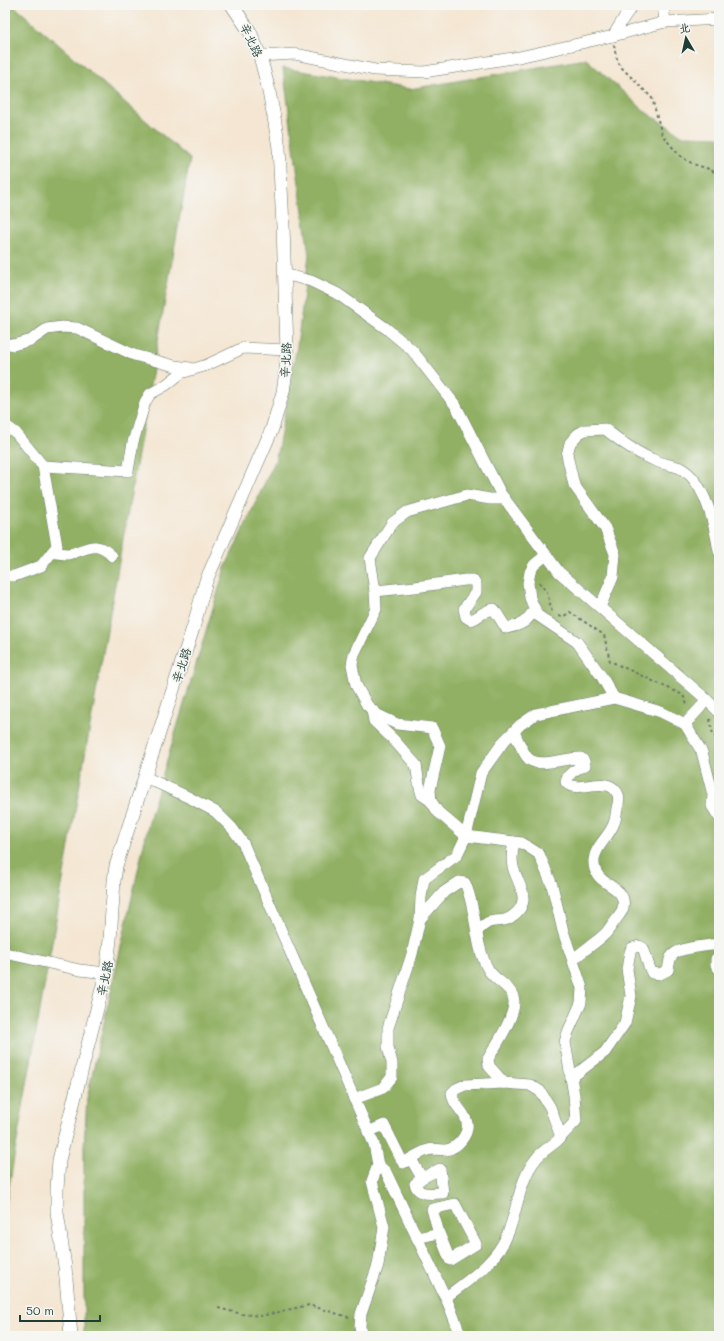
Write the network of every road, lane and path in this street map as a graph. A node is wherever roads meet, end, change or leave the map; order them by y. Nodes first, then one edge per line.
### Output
1 (232, 5) edge
2 (633, 5) edge
3 (663, 5) edge
4 (719, 18) edge
5 (665, 22) junction
6 (613, 36) junction
7 (260, 56) junction
8 (719, 175) edge
9 (284, 274) junction
10 (5, 343) edge
11 (287, 350) junction
12 (196, 368) junction
13 (5, 425) edge
14 (43, 466) junction
15 (505, 499) junction
16 (719, 551) edge
17 (52, 552) junction
18 (546, 555) junction
19 (112, 556) dead end
20 (530, 572) junction
21 (5, 576) edge
22 (375, 591) junction
23 (600, 607) junction
24 (535, 609) junction
25 (614, 698) junction
26 (372, 709) junction
27 (696, 712) junction
28 (719, 712) edge
29 (514, 732) junction
30 (719, 740) edge
31 (145, 777) junction
32 (431, 800) junction
33 (719, 817) edge
34 (466, 836) junction
35 (514, 842) junction
36 (420, 919) junction
37 (477, 930) junction
38 (719, 944) edge
39 (5, 953) edge
40 (719, 958) edge
41 (573, 960) junction
42 (719, 969) edge
43 (106, 973) junction
44 (571, 1078) junction
45 (504, 1082) junction
46 (354, 1099) junction
47 (368, 1132) junction
48 (561, 1137) junction
49 (411, 1158) junction
50 (378, 1164) junction
51 (422, 1178) junction
52 (440, 1193) junction
53 (444, 1207) junction
54 (439, 1233) junction
55 (417, 1238) junction
56 (446, 1297) junction
57 (218, 1308) dead end
58 (360, 1321) junction
59 (71, 1336) edge
60 (361, 1336) edge
61 (461, 1336) edge

1 - 7 main road, 辛北路
2 - 6 street
3 - 5 street
4 - 5 street
5 - 6 street
6 - 7 street
6 - 8 path
7 - 9 main road, 辛北路
9 - 11 main road, 辛北路
9 - 15 street
10 - 12 street
11 - 12 street
11 - 31 main road, 辛北路
12 - 14 street
13 - 14 street
14 - 17 street
15 - 18 street
15 - 22 street
16 - 23 street
17 - 19 street
17 - 21 street
18 - 20 street
18 - 23 street
20 - 24 street
20 - 27 path
22 - 24 street
22 - 26 street
23 - 27 street
24 - 25 street
25 - 27 street
25 - 29 street
26 - 32 street
26 - 32 street
27 - 28 street
27 - 30 path
27 - 33 street
29 - 34 street
29 - 41 street
31 - 43 main road, 辛北路
31 - 46 street
32 - 34 street
34 - 35 street
34 - 36 street
35 - 37 street
35 - 41 street
36 - 37 street
36 - 46 street
37 - 45 street
38 - 44 street
39 - 43 street
40 - 42 street
41 - 44 street
43 - 59 main road, 辛北路
44 - 48 street
45 - 48 street
45 - 49 street
46 - 47 street
47 - 49 street
47 - 50 street
48 - 56 street
49 - 51 street
50 - 55 street
50 - 58 street
51 - 52 street
51 - 52 street
52 - 53 street
53 - 54 street
53 - 54 street
54 - 55 street
55 - 56 street
56 - 61 street
57 - 58 path
58 - 60 street

